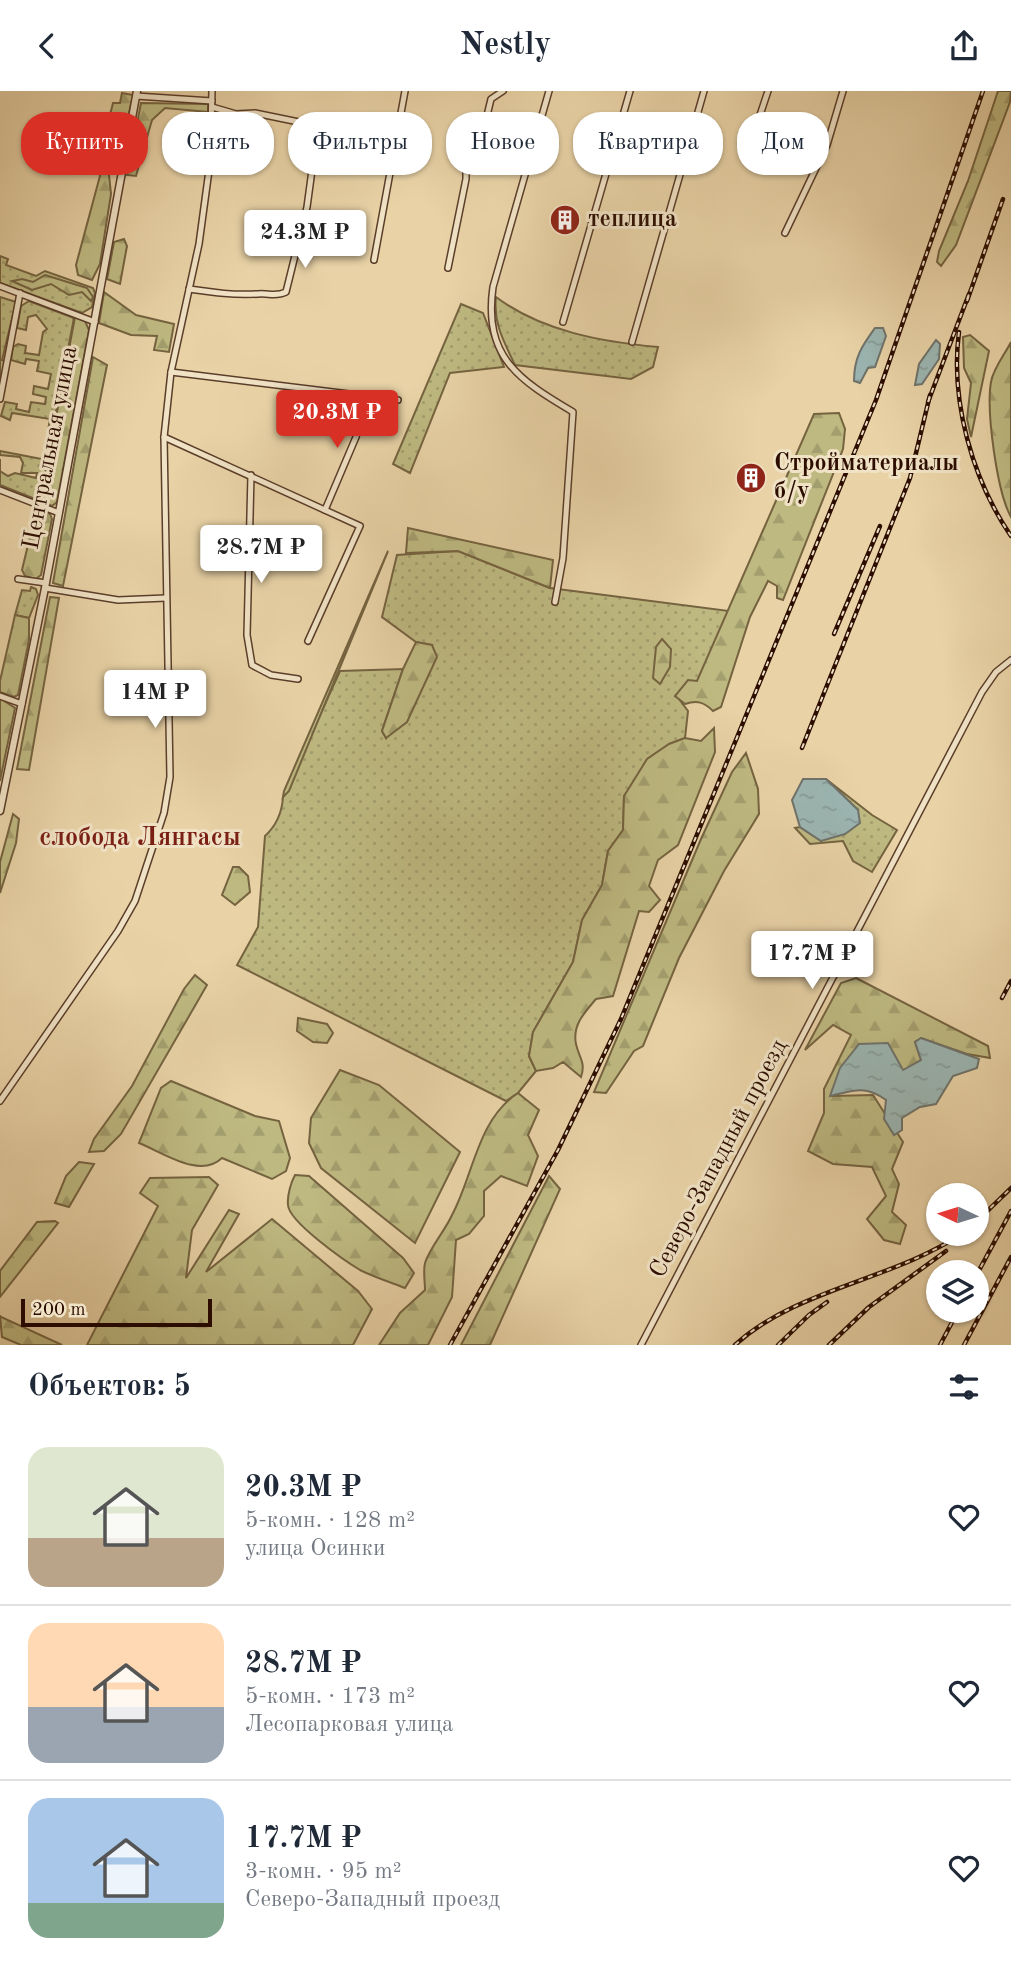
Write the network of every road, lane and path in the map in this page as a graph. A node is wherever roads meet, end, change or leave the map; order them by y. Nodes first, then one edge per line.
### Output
1 (212, 91) edge
2 (405, 91) edge
3 (503, 91) edge
4 (549, 91) edge
5 (630, 91) edge
6 (704, 91) edge
7 (768, 91) edge
8 (843, 91) edge
9 (136, 94) edge
10 (212, 104) junction
11 (401, 112) edge
12 (761, 112) edge
13 (288, 120) edge
14 (311, 175) edge
15 (390, 175) edge
16 (785, 233) dead end
17 (374, 260) dead end
18 (448, 268) dead end
19 (0, 286) edge
20 (189, 289) junction
21 (20, 293) junction
22 (94, 322) junction
23 (563, 323) dead end
24 (632, 342) dead end
25 (171, 372) junction
26 (367, 396) junction
27 (0, 399) edge
28 (398, 400) dead end
29 (164, 436) junction
30 (251, 475) junction
31 (0, 490) edge
32 (325, 510) junction
33 (59, 513) junction
34 (18, 579) dead end
35 (45, 585) junction
36 (166, 598) junction
37 (555, 602) dead end
38 (308, 642) dead end
39 (1011, 660) edge
40 (298, 679) dead end
41 (0, 696) edge
42 (22, 704) junction
43 (0, 811) edge
44 (0, 1101) edge
45 (641, 1345) edge

1 - 10 street
2 - 11 street
3 - 18 street
4 - 37 street
5 - 23 street
6 - 24 street
7 - 12 street
8 - 16 street
9 - 10 street
9 - 22 street, Центральная улица
10 - 13 street
10 - 20 street
14 - 20 street
15 - 17 street
19 - 21 street
20 - 25 street
21 - 22 street
21 - 27 street
22 - 33 street, Центральная улица
25 - 26 street
25 - 29 street
26 - 28 street
26 - 32 street
29 - 30 street
29 - 36 street
30 - 32 street
30 - 40 street
31 - 33 street
32 - 38 street
33 - 35 street, Центральная улица
34 - 35 street
35 - 36 street
35 - 42 street, Центральная улица
36 - 44 street
39 - 45 street, Северо-Западный проезд
41 - 42 street
42 - 43 street, Центральная улица

